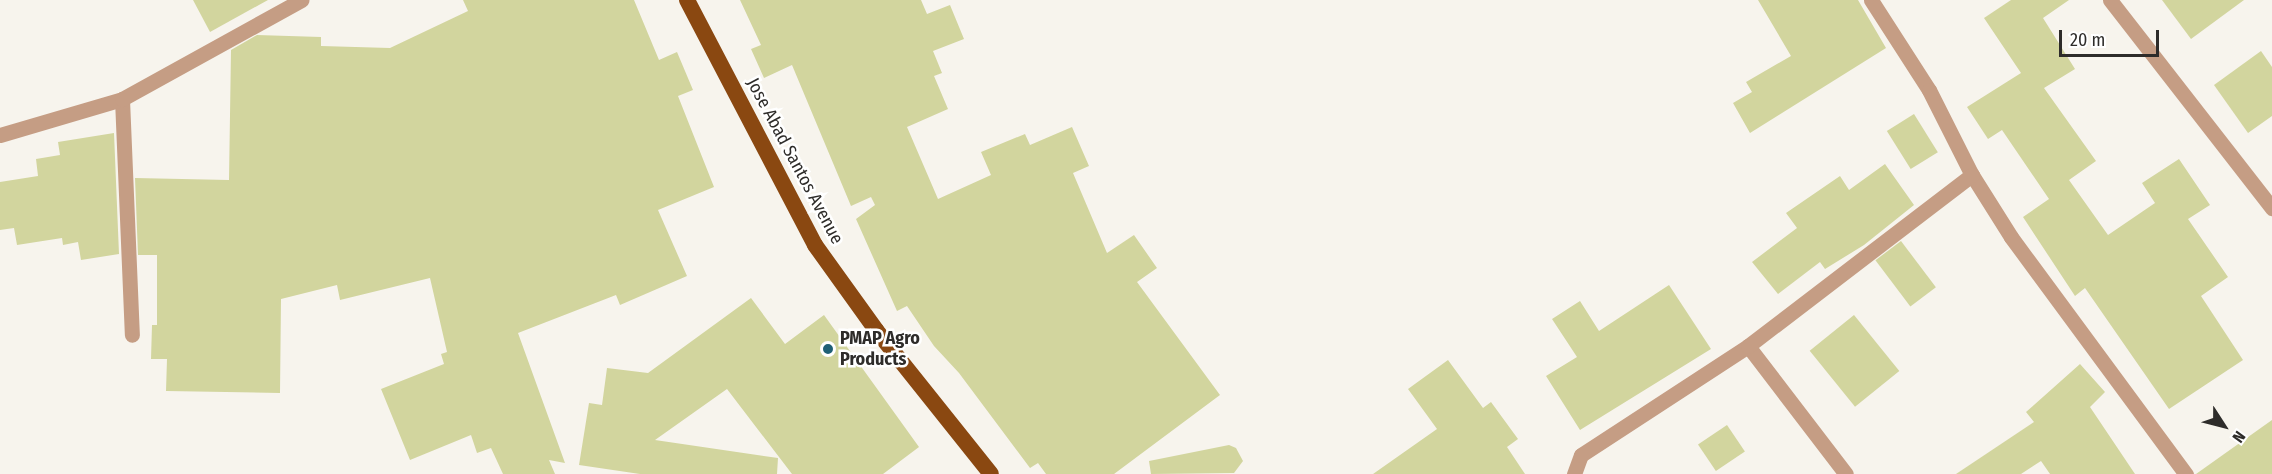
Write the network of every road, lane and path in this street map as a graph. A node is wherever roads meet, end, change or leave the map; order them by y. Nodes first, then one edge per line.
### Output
1 (301, 0) edge
2 (687, 0) edge
3 (1871, 0) edge
4 (2110, 0) edge
5 (122, 99) junction
6 (0, 135) edge
7 (1972, 175) junction
8 (2272, 208) edge
9 (132, 335) dead end
10 (1748, 346) junction
11 (992, 474) edge
12 (1574, 474) edge
13 (1846, 474) edge
14 (2186, 474) edge

1 - 5 street
2 - 11 highway, Jose Abad Santos Avenue
3 - 7 street
4 - 8 street
5 - 6 street
5 - 9 street
7 - 10 street
7 - 14 street
10 - 12 street
10 - 13 street

